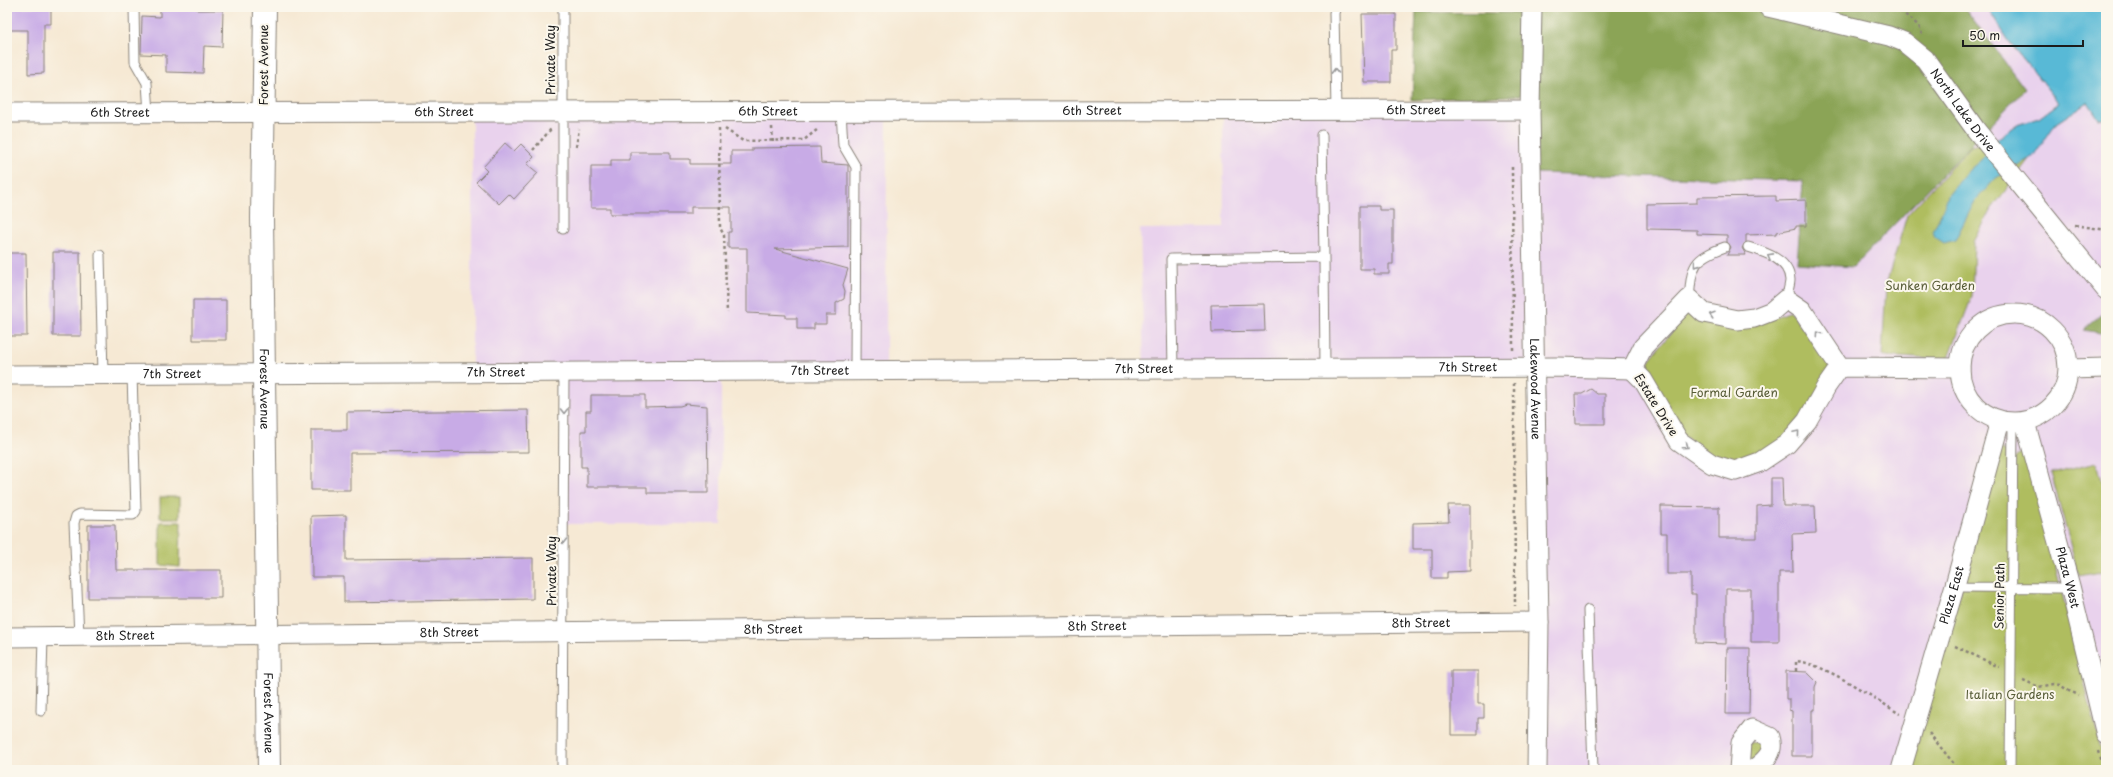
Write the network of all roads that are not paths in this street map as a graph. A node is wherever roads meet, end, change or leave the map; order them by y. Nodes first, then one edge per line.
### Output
1 (134, 7) edge
2 (264, 7) edge
3 (563, 7) edge
4 (1336, 7) edge
5 (1532, 7) edge
6 (1768, 7) edge
7 (1336, 110) junction
8 (1530, 110) junction
9 (841, 111) junction
10 (7, 113) edge
11 (149, 113) junction
12 (264, 113) junction
13 (558, 119) junction
14 (1322, 135) dead end
15 (563, 229) dead end
16 (1725, 247) dead end
17 (1748, 247) dead end
18 (100, 255) dead end
19 (1324, 257) junction
20 (2106, 290) edge
21 (1786, 298) junction
22 (1689, 299) junction
23 (1536, 367) junction
24 (1840, 367) junction
25 (1325, 368) junction
26 (1632, 368) junction
27 (1960, 368) junction
28 (2106, 368) edge
29 (1173, 369) junction
30 (2069, 369) junction
31 (856, 371) junction
32 (564, 372) junction
33 (103, 374) junction
34 (132, 374) junction
35 (264, 374) junction
36 (7, 375) edge
37 (2013, 422) junction
38 (1956, 585) junction
39 (2070, 586) junction
40 (2012, 588) junction
41 (1588, 610) dead end
42 (1539, 622) junction
43 (564, 632) junction
44 (267, 634) junction
45 (79, 636) junction
46 (7, 637) edge
47 (44, 637) junction
48 (40, 711) dead end
49 (2103, 714) edge
50 (2106, 735) edge
51 (269, 770) edge
52 (562, 770) edge
53 (1537, 770) edge
54 (1593, 770) edge
55 (1739, 770) edge
56 (1753, 770) edge
57 (1901, 770) edge
58 (2010, 770) edge

1 - 11 lane
2 - 12 street, Forest Avenue
3 - 13 lane, Private Way
7 -> 4 lane
5 - 8 street, Lakewood Avenue
6 - 20 street, North Lake Drive
7 - 8 street, 6th Street
7 - 9 street, 6th Street
8 - 23 street, Lakewood Avenue
9 - 13 street, 6th Street
9 - 31 lane
10 - 11 street, 6th Street
11 - 12 street, 6th Street
12 - 13 street, 6th Street
12 - 35 street, Forest Avenue
13 - 15 lane, Private Way
14 - 19 lane
16 -> 22 lane
21 -> 17 lane
18 - 33 lane
19 - 25 lane
19 - 29 lane
21 -> 22 street
24 -> 21 street
22 - 26 street, Estate Drive
23 - 25 street, 7th Street
23 - 26 street, 7th Street
23 - 42 street, Lakewood Avenue
26 -> 24 street, Estate Drive
24 - 27 street
25 - 29 street, 7th Street
27 - 30 street
27 - 37 street
28 - 30 street
29 - 31 street, 7th Street
30 - 37 street
31 - 32 street, 7th Street
32 - 35 street, 7th Street
32 -> 43 lane, Private Way
33 - 34 street, 7th Street
33 - 36 street, 7th Street
34 - 35 street, 7th Street
34 - 45 lane
35 - 44 street, Forest Avenue
37 - 38 street, Plaza East
37 - 39 street, Plaza West
37 - 40 lane, Senior Path
38 - 40 lane
38 - 57 street, Plaza East
39 - 40 lane
39 - 49 street, Plaza West
40 - 58 lane, Senior Path
41 - 54 lane
42 - 43 street, 8th Street
42 - 53 street, Lakewood Avenue
43 - 44 street, 8th Street
43 - 52 lane, Private Way
44 - 45 street, 8th Street
44 - 51 street, Forest Avenue
45 - 47 street, 8th Street
46 - 47 street, 8th Street
47 - 48 lane
49 - 50 street, Plaza West
55 - 56 street

